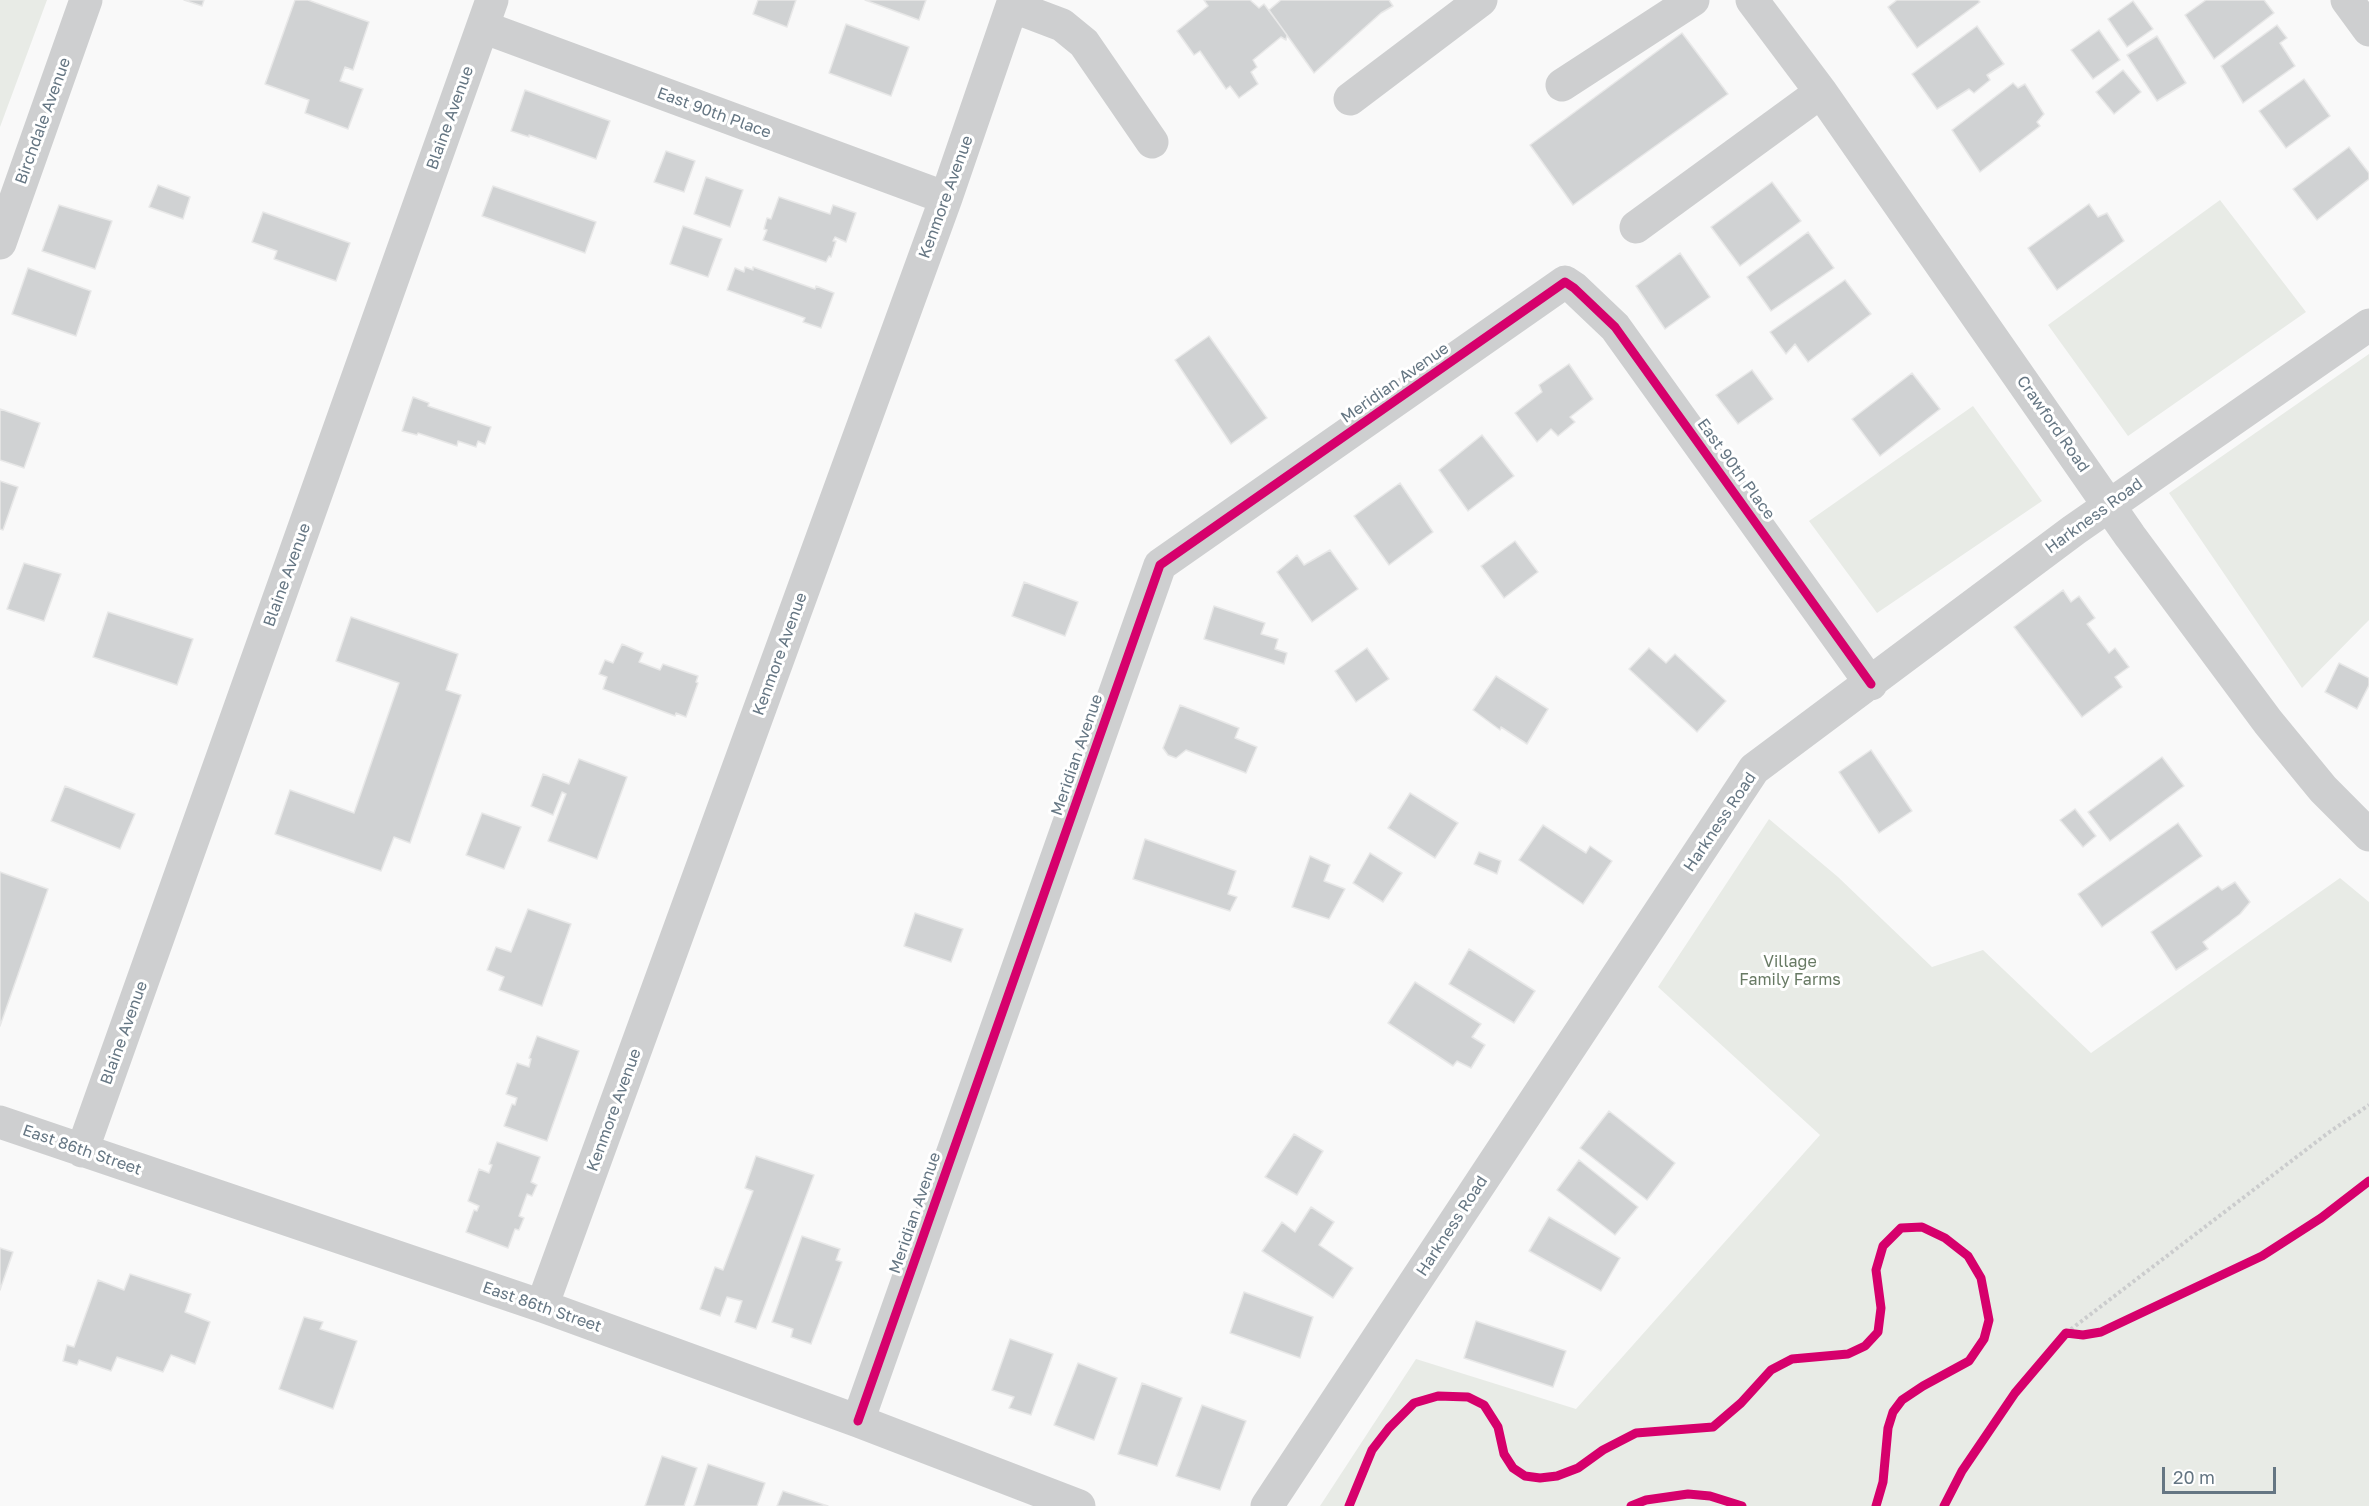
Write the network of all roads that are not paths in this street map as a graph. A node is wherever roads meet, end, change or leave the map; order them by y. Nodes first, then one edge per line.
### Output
1 (86, 0) edge
2 (1481, 0) edge
3 (1694, 0) edge
4 (1752, 0) edge
5 (2347, 0) edge
6 (1013, 3) edge
7 (487, 13) edge
8 (2369, 30) edge
9 (1562, 86) dead end
10 (1821, 92) junction
11 (1350, 99) dead end
12 (1152, 142) dead end
13 (946, 198) junction
14 (1636, 227) dead end
15 (0, 243) edge
16 (1564, 282) joint
17 (2369, 324) edge
18 (2110, 505) junction
19 (1871, 684) junction
20 (2369, 835) edge
21 (0, 1122) edge
22 (82, 1151) junction
23 (542, 1306) junction
24 (858, 1421) junction
25 (1078, 1506) edge
26 (1267, 1506) edge

1 - 15 street, Birchdale Avenue
2 - 11 street
3 - 9 street
4 - 10 street, Crawford Road
5 - 8 street
6 - 12 street
6 - 13 street, Kenmore Avenue
7 - 13 street, East 90th Place
7 - 22 street, Blaine Avenue
10 - 14 street
10 - 18 street, Crawford Road
13 - 23 street, Kenmore Avenue
16 - 19 street, East 90th Place
16 - 24 street, Meridian Avenue
17 - 18 street, Harkness Road
18 - 19 street, Harkness Road
18 - 20 street, Crawford Road
19 - 26 street, Harkness Road
21 - 22 street, East 86th Street
22 - 23 street, East 86th Street
23 - 24 street, East 86th Street
24 - 25 street, East 86th Street

